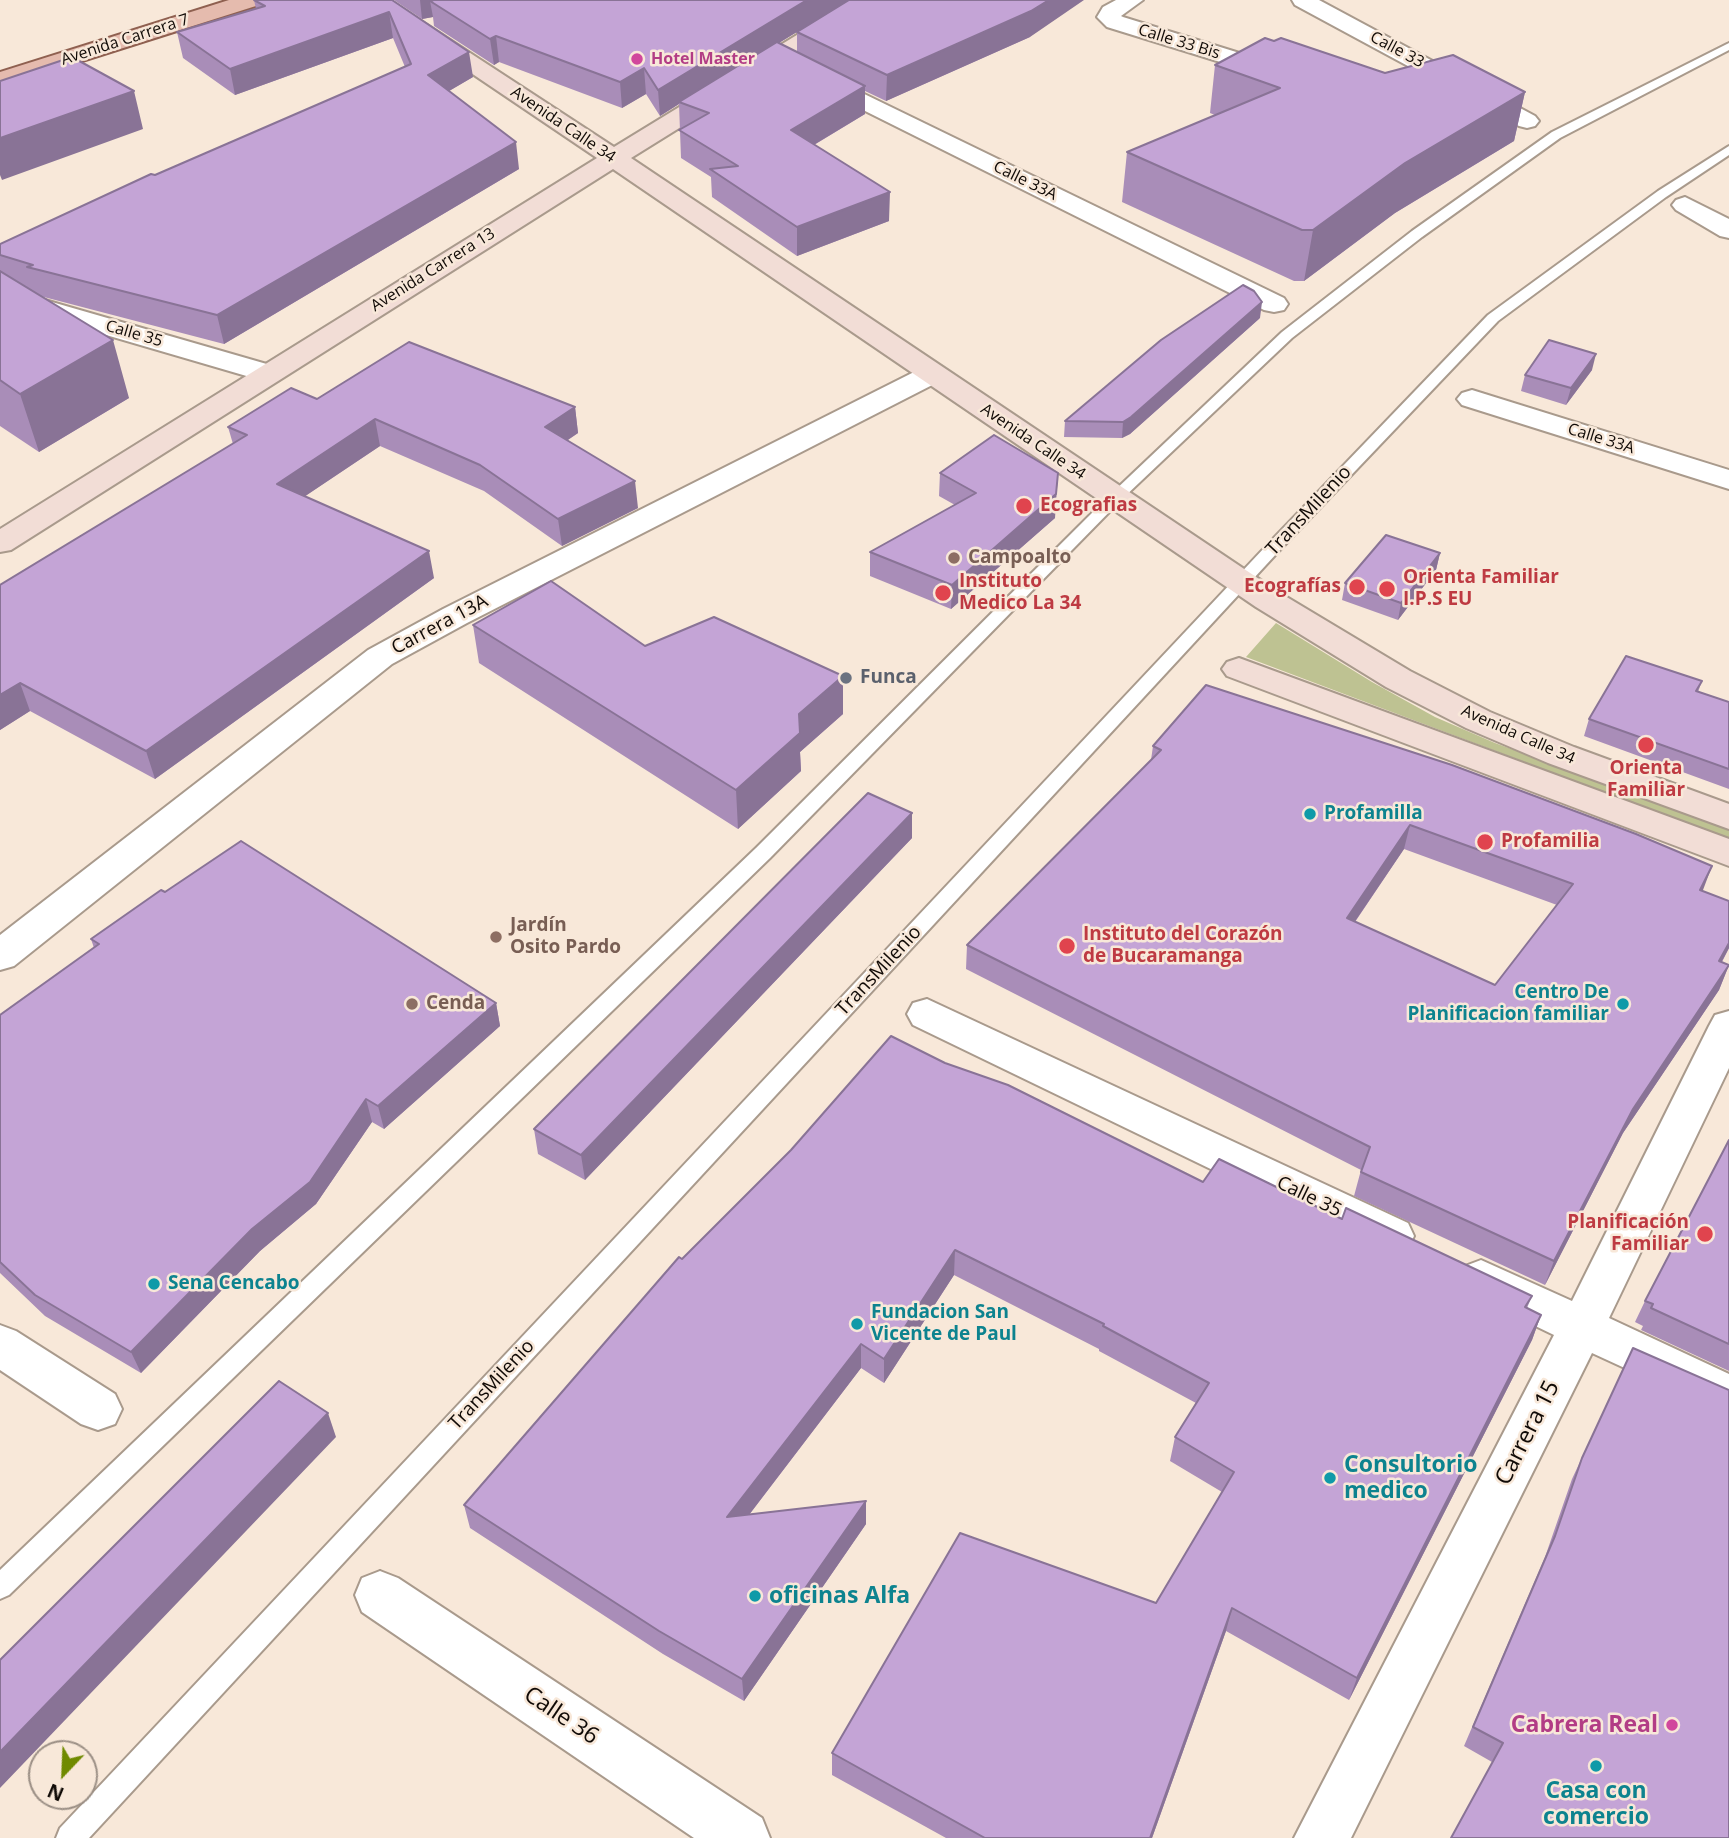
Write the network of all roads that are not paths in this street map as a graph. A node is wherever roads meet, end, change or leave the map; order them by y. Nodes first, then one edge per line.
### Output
1 (251, 0) edge
2 (374, 0) edge
3 (869, 0) edge
4 (1132, 0) edge
5 (1303, 0) edge
6 (91, 28) dead end
7 (1729, 46) edge
8 (776, 57) junction
9 (0, 58) edge
10 (1301, 79) edge
11 (0, 80) edge
12 (1456, 82) junction
13 (1418, 90) edge
14 (1527, 121) dead end
15 (1729, 150) edge
16 (613, 158) junction
17 (1685, 205) dead end
18 (1729, 230) edge
19 (0, 295) edge
20 (1274, 304) dead end
21 (267, 373) junction
22 (932, 373) junction
23 (1472, 399) dead end
24 (1729, 480) edge
25 (1116, 497) junction
26 (0, 543) edge
27 (1243, 582) junction
28 (1238, 669) dead end
29 (1729, 817) edge
30 (1729, 853) edge
31 (0, 956) edge
32 (927, 1014) dead end
33 (1729, 1026) edge
34 (1582, 1327) junction
35 (0, 1345) edge
36 (1729, 1396) edge
37 (98, 1409) dead end
38 (0, 1587) edge
39 (380, 1595) dead end
40 (70, 1838) edge
41 (742, 1838) edge
42 (1322, 1838) edge

1 - 11 main road, Avenida Carrera 7
2 - 16 main road, Avenida Calle 34
3 - 8 main road, Avenida Carrera 13
4 - 10 street, Calle 33 Bis
5 - 12 street, Calle 33
6 - 9 main road, Avenida Carrera 7
7 - 25 lane
8 - 16 main road, Avenida Carrera 13
8 - 20 street, Calle 33A
12 - 13 street
12 - 14 street, Calle 33
15 - 27 lane, TransMilenio
16 - 21 main road, Avenida Carrera 13
16 - 22 main road, Avenida Calle 34
17 - 18 street
19 - 21 street, Calle 35
21 - 26 main road, Avenida Carrera 13
22 - 25 main road, Avenida Calle 34
22 - 31 street, Carrera 13A
23 - 24 street, Calle 33A
25 - 27 main road, Avenida Calle 34
25 - 38 lane
27 - 29 main road, Avenida Calle 34
27 - 40 lane, TransMilenio
28 - 30 main road, Avenida Calle 34
32 - 34 street, Calle 35
33 - 34 street, Carrera 15
34 - 36 street, Calle 35
34 - 42 street, Carrera 15
35 - 37 street
39 - 41 street, Calle 36

